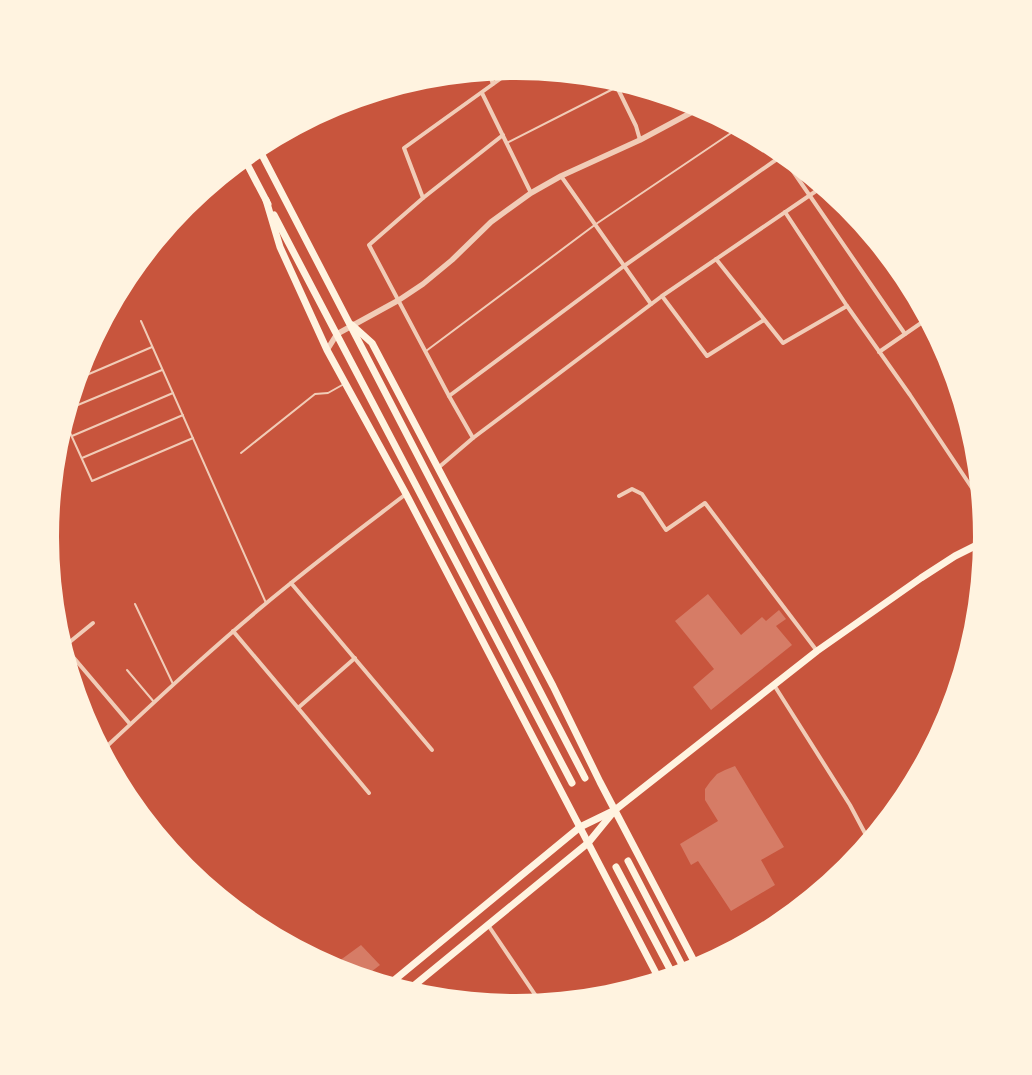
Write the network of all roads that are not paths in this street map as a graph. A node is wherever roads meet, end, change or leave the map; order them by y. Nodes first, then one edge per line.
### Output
1 (492, 81) edge
2 (498, 81) edge
3 (493, 84) junction
4 (609, 90) edge
5 (619, 92) edge
6 (482, 93) junction
7 (688, 114) edge
8 (729, 134) edge
9 (503, 135) junction
10 (640, 140) junction
11 (507, 143) junction
12 (263, 157) edge
13 (774, 161) edge
14 (249, 167) edge
15 (561, 176) junction
16 (798, 179) edge
17 (815, 192) edge
18 (531, 193) junction
19 (810, 195) junction
20 (423, 198) junction
21 (266, 200) junction
22 (785, 212) junction
23 (596, 224) junction
24 (716, 259) junction
25 (624, 266) junction
26 (662, 296) junction
27 (399, 300) junction
28 (651, 304) junction
29 (847, 306) junction
30 (764, 320) junction
31 (141, 321) dead end
32 (920, 324) edge
33 (352, 325) junction
34 (337, 334) junction
35 (905, 334) junction
36 (152, 347) junction
37 (327, 350) junction
38 (426, 351) junction
39 (879, 352) junction
40 (163, 370) junction
41 (90, 374) edge
42 (345, 383) junction
43 (173, 393) junction
44 (449, 396) junction
45 (79, 404) edge
46 (183, 415) junction
47 (72, 436) joint
48 (193, 438) junction
49 (473, 438) junction
50 (241, 453) dead end
51 (82, 458) junction
52 (437, 468) junction
53 (970, 484) edge
54 (406, 494) junction
55 (619, 496) dead end
56 (973, 547) edge
57 (291, 583) junction
58 (135, 604) dead end
59 (266, 604) junction
60 (93, 623) dead end
61 (233, 631) junction
62 (71, 641) edge
63 (817, 651) junction
64 (355, 658) junction
65 (76, 661) edge
66 (127, 670) dead end
67 (173, 684) junction
68 (774, 684) junction
69 (154, 702) junction
70 (298, 708) junction
71 (130, 724) junction
72 (108, 745) edge
73 (432, 750) dead end
74 (585, 778) dead end
75 (572, 783) dead end
76 (369, 793) dead end
77 (615, 810) junction
78 (580, 827) junction
79 (865, 833) edge
80 (588, 843) junction
81 (628, 861) dead end
82 (616, 867) dead end
83 (488, 925) junction
84 (693, 959) edge
85 (681, 964) edge
86 (669, 968) edge
87 (656, 972) edge
88 (396, 978) edge
89 (417, 983) edge
90 (535, 994) edge

1 - 3 street
2 - 3 street
3 - 6 street
4 - 11 lane
5 - 10 street
6 - 9 street
6 - 20 street
7 - 10 street
8 - 23 lane
9 - 11 street
9 - 20 street
10 - 15 street
11 - 18 street
12 - 33 main road
13 - 25 street
14 - 21 main road
15 - 18 street
15 - 23 street
16 - 19 street
17 - 19 street
18 - 27 street
19 - 22 street
19 - 35 street
20 - 27 street
21 - 34 main road
21 - 37 main road
22 - 24 street
22 - 29 street
23 - 25 street
23 - 38 lane
24 - 26 street
24 - 30 street
25 - 28 street
25 - 44 street
26 - 28 street
26 - 30 street
27 - 33 street
27 - 38 street
28 - 49 street
29 - 30 street
29 - 39 street
31 - 36 lane
32 - 35 street
33 - 34 street
33 - 52 main road
33 - 74 main road
34 - 37 street
34 - 75 main road
35 - 39 street
36 - 40 lane
36 - 41 lane
37 - 42 main road
38 - 44 street
39 - 53 street
40 - 43 lane
40 - 45 lane
42 - 50 lane
42 - 54 main road
43 - 46 lane
43 - 47 lane
44 - 49 street
46 - 48 lane
46 - 51 lane
47 - 51 lane
48 - 51 lane
48 - 59 lane
49 - 52 street
52 - 77 main road
54 - 57 street
54 - 78 main road
55 - 63 street
56 - 63 main road
57 - 59 street
57 - 64 street
58 - 67 lane
59 - 61 street
60 - 62 street
61 - 67 street
61 - 70 street
63 - 68 main road
64 - 70 street
64 - 73 street
65 - 71 street
66 - 69 lane
67 - 69 street
68 - 77 main road
68 - 79 street
69 - 71 street
70 - 76 street
71 - 72 street
77 - 78 main road
77 - 80 main road
77 - 84 main road
78 - 80 main road
78 - 88 main road
80 - 83 main road
80 - 87 main road
81 - 85 main road
82 - 86 main road
83 - 89 main road
83 - 90 street

